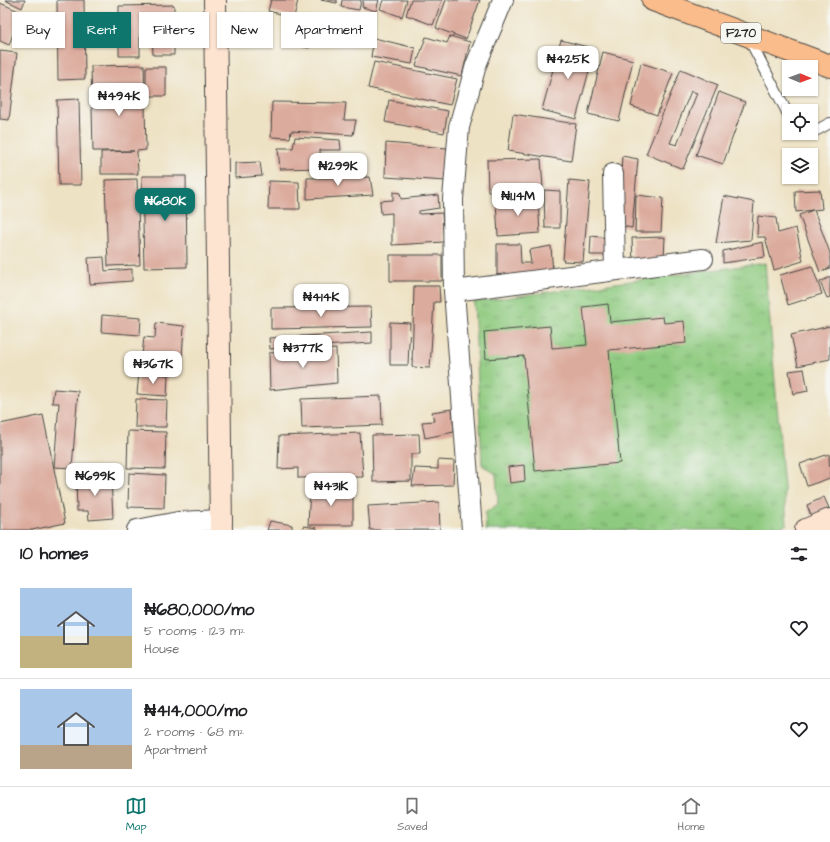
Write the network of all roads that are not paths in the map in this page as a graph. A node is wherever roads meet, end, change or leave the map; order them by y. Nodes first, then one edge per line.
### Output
1 (215, 0) edge
2 (502, 0) edge
3 (653, 0) edge
4 (747, 35) junction
5 (830, 66) edge
6 (783, 104) edge
7 (830, 123) edge
8 (818, 129) edge
9 (613, 174) dead end
10 (703, 258) dead end
11 (615, 270) junction
12 (454, 291) junction
13 (830, 520) edge
14 (221, 525) edge
15 (137, 530) edge
16 (472, 530) edge
17 (806, 530) edge

1 - 14 main road
2 - 12 street
3 - 4 main road, F270
4 - 5 main road, F270
4 - 6 lane
7 - 8 lane
9 - 11 street
10 - 11 street
11 - 12 street
12 - 16 street
13 - 17 main road
14 - 15 street

